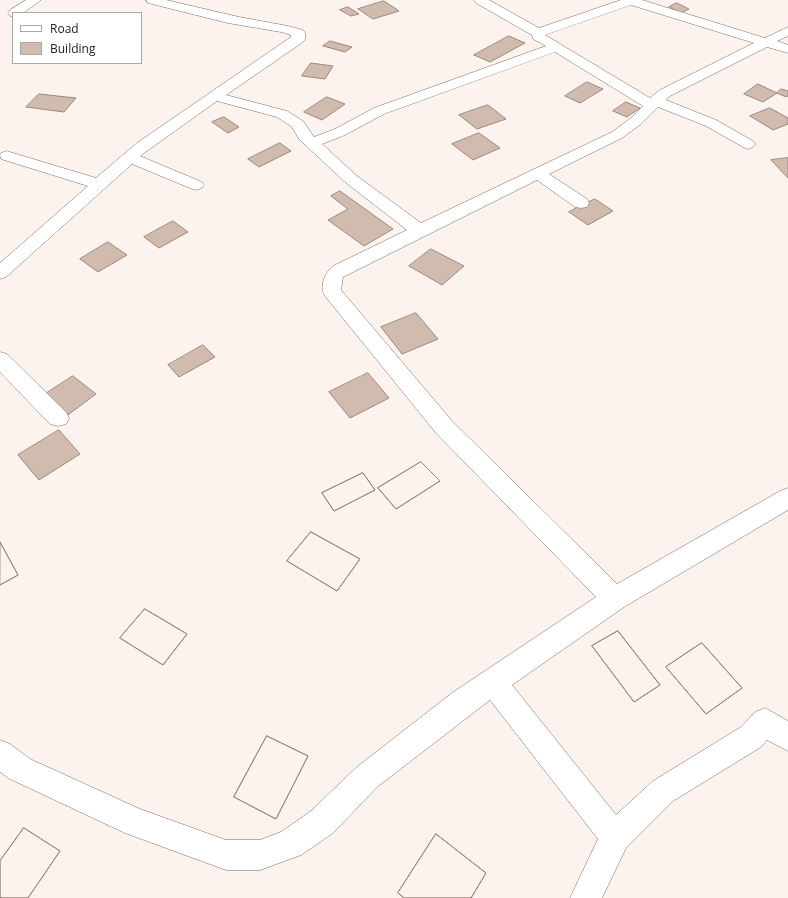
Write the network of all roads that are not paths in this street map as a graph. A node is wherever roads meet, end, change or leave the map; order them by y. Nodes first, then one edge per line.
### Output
1 (8, 0) edge
2 (34, 0) edge
3 (152, 0) edge
4 (480, 0) edge
5 (631, 0) edge
6 (14, 12) edge
7 (16, 12) edge
8 (12, 14) edge
9 (0, 21) edge
10 (788, 31) edge
11 (539, 34) junction
12 (766, 43) junction
13 (556, 47) junction
14 (788, 50) edge
15 (215, 96) junction
16 (654, 103) junction
17 (312, 143) junction
18 (748, 144) dead end
19 (7, 156) dead end
20 (130, 156) junction
21 (537, 173) junction
22 (100, 184) junction
23 (196, 186) dead end
24 (581, 203) dead end
25 (420, 231) junction
26 (0, 273) edge
27 (0, 359) edge
28 (58, 418) dead end
29 (788, 498) edge
30 (615, 599) junction
31 (493, 682) junction
32 (788, 737) edge
33 (0, 754) edge
34 (615, 837) junction
35 (586, 898) edge

1 - 6 street
2 - 7 street
3 - 15 street
4 - 11 street
5 - 11 street
5 - 12 street
8 - 9 street
10 - 12 street
11 - 13 street
12 - 14 street
12 - 16 street
13 - 16 street
13 - 17 street
15 - 17 street
15 - 20 street
16 - 18 street
16 - 21 street
17 - 25 street
19 - 22 street
20 - 22 street
20 - 23 street
21 - 24 street
21 - 25 street
22 - 26 street
25 - 30 street
27 - 28 street
29 - 30 street
30 - 31 street
31 - 33 street
31 - 34 street
32 - 34 street
34 - 35 street

